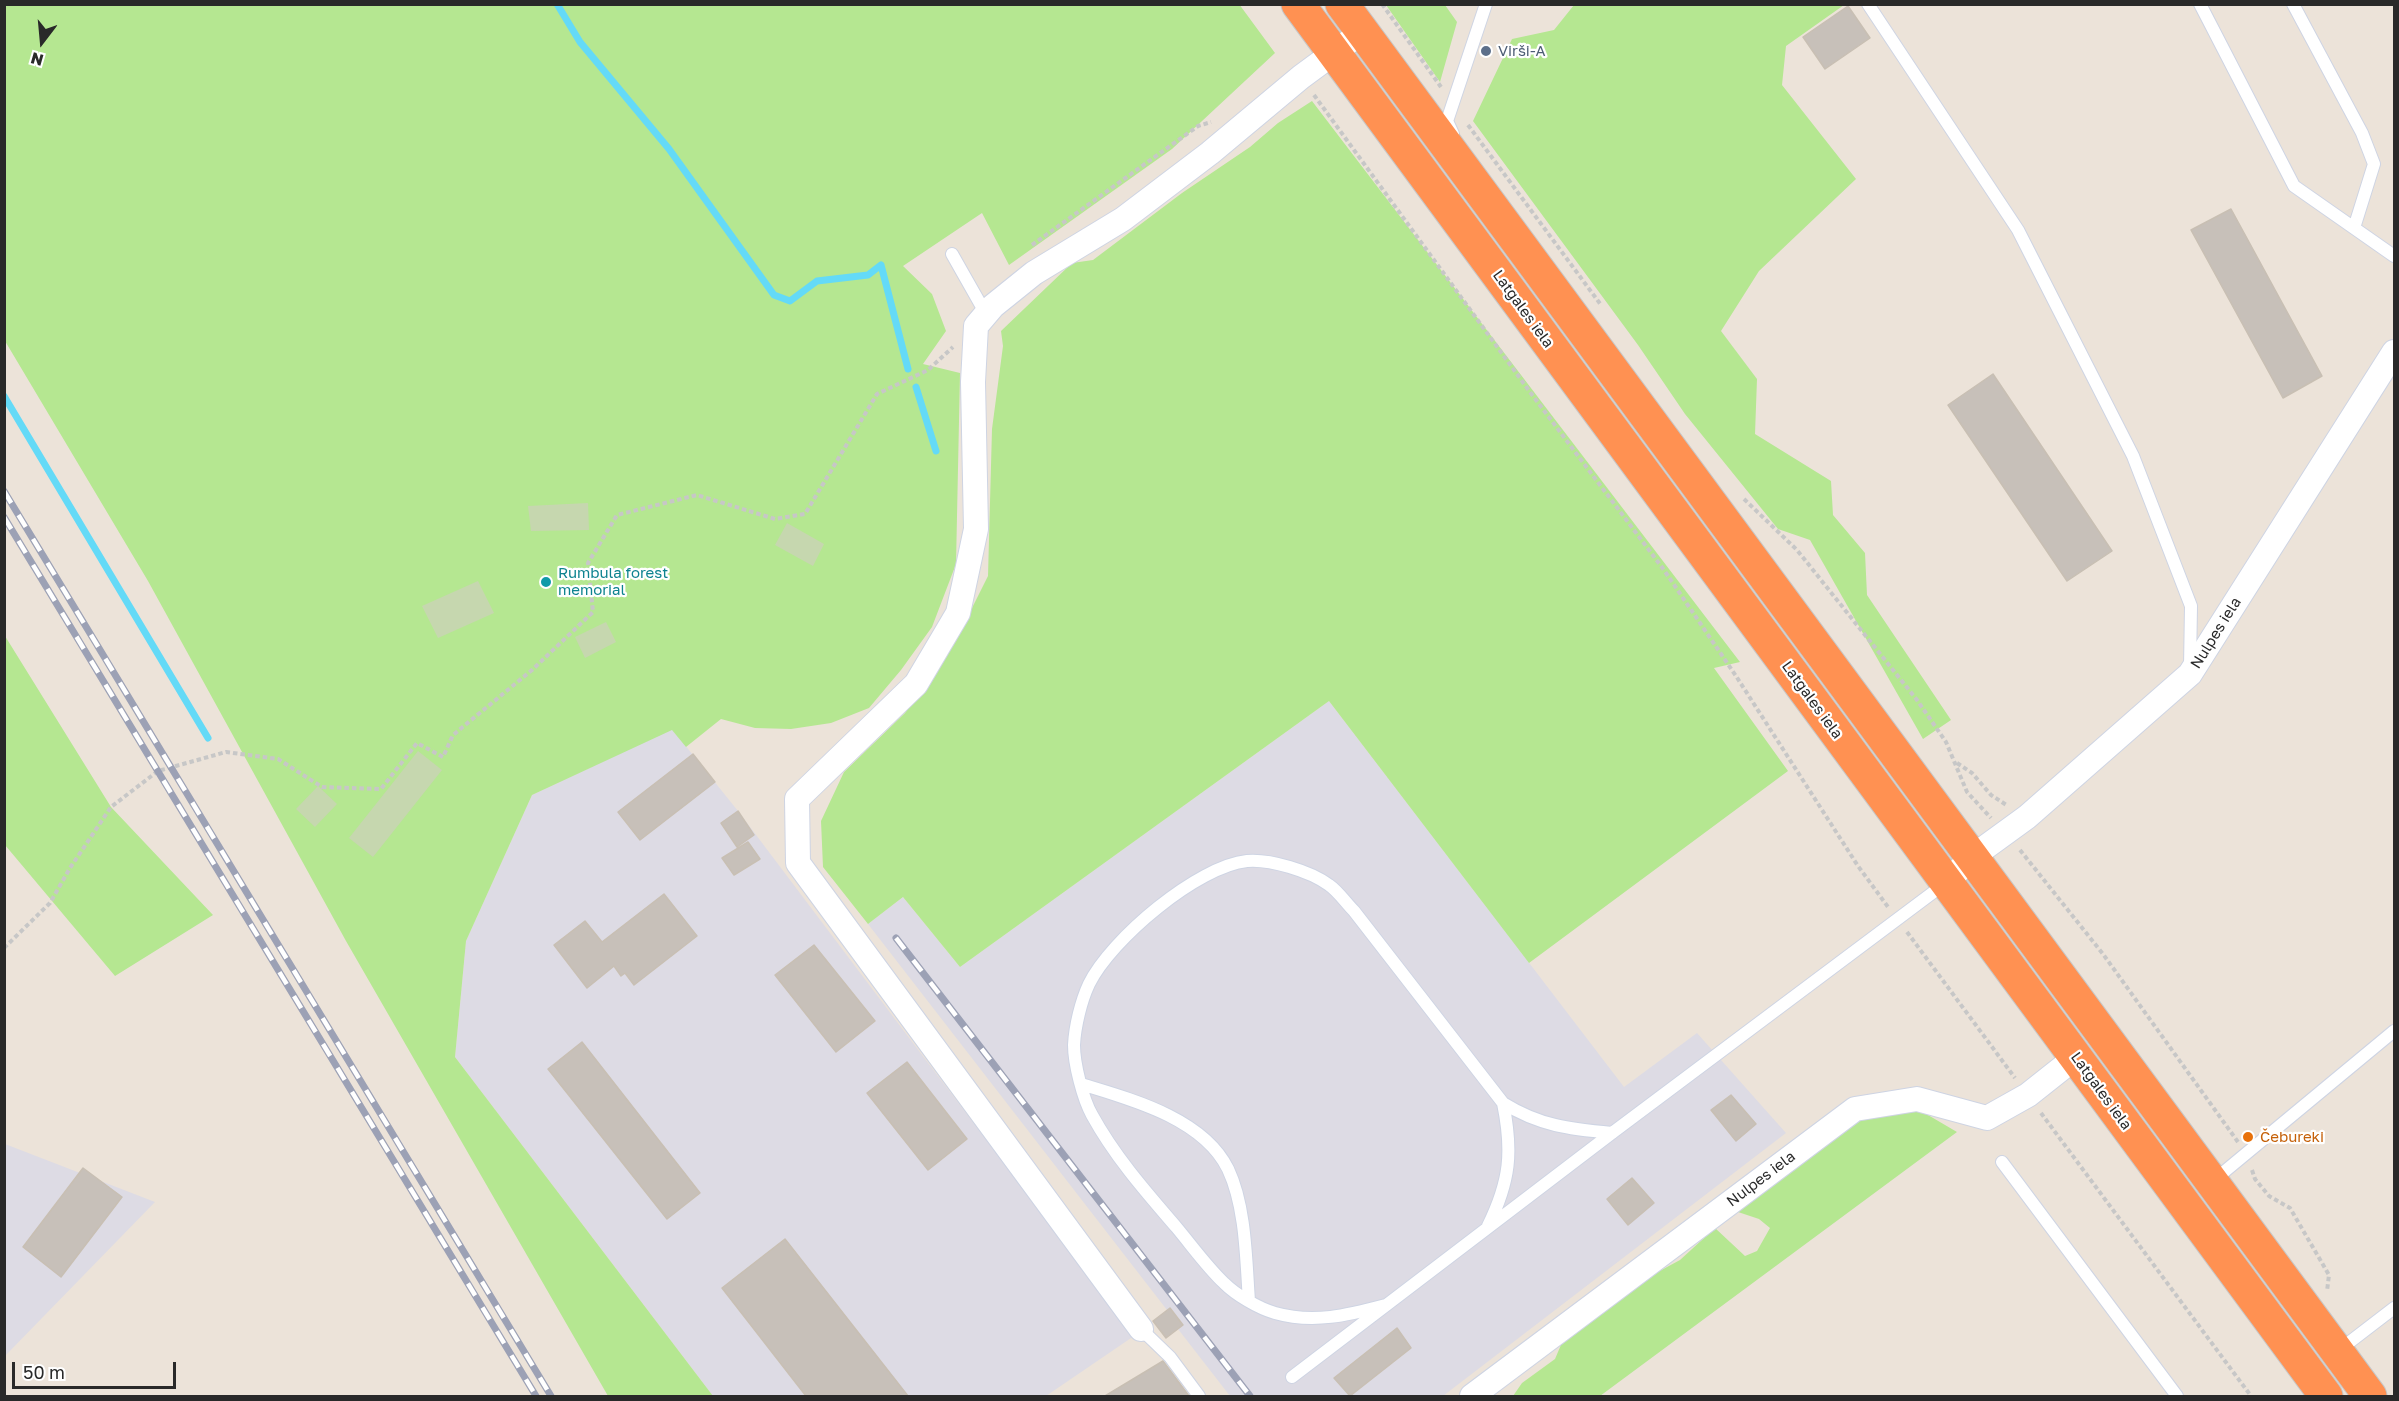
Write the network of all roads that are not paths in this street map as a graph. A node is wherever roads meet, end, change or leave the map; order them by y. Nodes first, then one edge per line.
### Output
1 (1298, 4) edge
2 (1342, 4) edge
3 (1486, 4) edge
4 (1868, 4) edge
5 (2200, 4) edge
6 (2293, 4) edge
7 (1362, 32) junction
8 (1334, 53) junction
9 (1486, 200) junction
10 (2354, 228) junction
11 (952, 254) dead end
12 (2394, 256) edge
13 (981, 320) junction
14 (2394, 352) edge
15 (2190, 674) junction
16 (1972, 857) junction
17 (1947, 882) junction
18 (2394, 1031) edge
19 (2076, 1057) junction
20 (1081, 1084) junction
21 (1503, 1103) junction
22 (1612, 1132) junction
23 (2002, 1162) dead end
24 (2213, 1181) junction
25 (1487, 1228) junction
26 (1249, 1301) junction
27 (1386, 1305) junction
28 (2394, 1308) edge
29 (1141, 1329) joint
30 (2338, 1351) junction
31 (1292, 1377) dead end
32 (1199, 1396) edge
33 (1472, 1396) edge
34 (2177, 1396) edge
35 (2326, 1396) edge
36 (2370, 1396) edge

1 - 8 highway, Latgales iela
2 - 7 highway
3 - 9 lane
4 - 15 lane
5 - 10 lane
6 - 10 lane
7 - 8 street
7 - 9 highway
8 - 13 street
8 - 17 highway, Latgales iela
9 - 16 highway
10 - 12 lane
11 - 13 lane
13 - 29 street
14 - 15 street, Nulpes iela
15 - 16 street, Nulpes iela
16 - 17 street, Nulpes iela
16 - 24 highway
17 - 19 highway, Latgales iela
17 - 22 lane
18 - 24 lane
19 - 33 street, Nulpes iela
19 - 35 highway, Latgales iela
20 - 21 lane
20 - 26 lane
20 - 26 lane
21 - 22 lane
21 - 25 lane
22 - 25 lane
23 - 34 lane
24 - 30 highway
25 - 27 lane
26 - 27 lane
27 - 31 lane
28 - 30 lane
29 - 32 lane
30 - 36 highway

